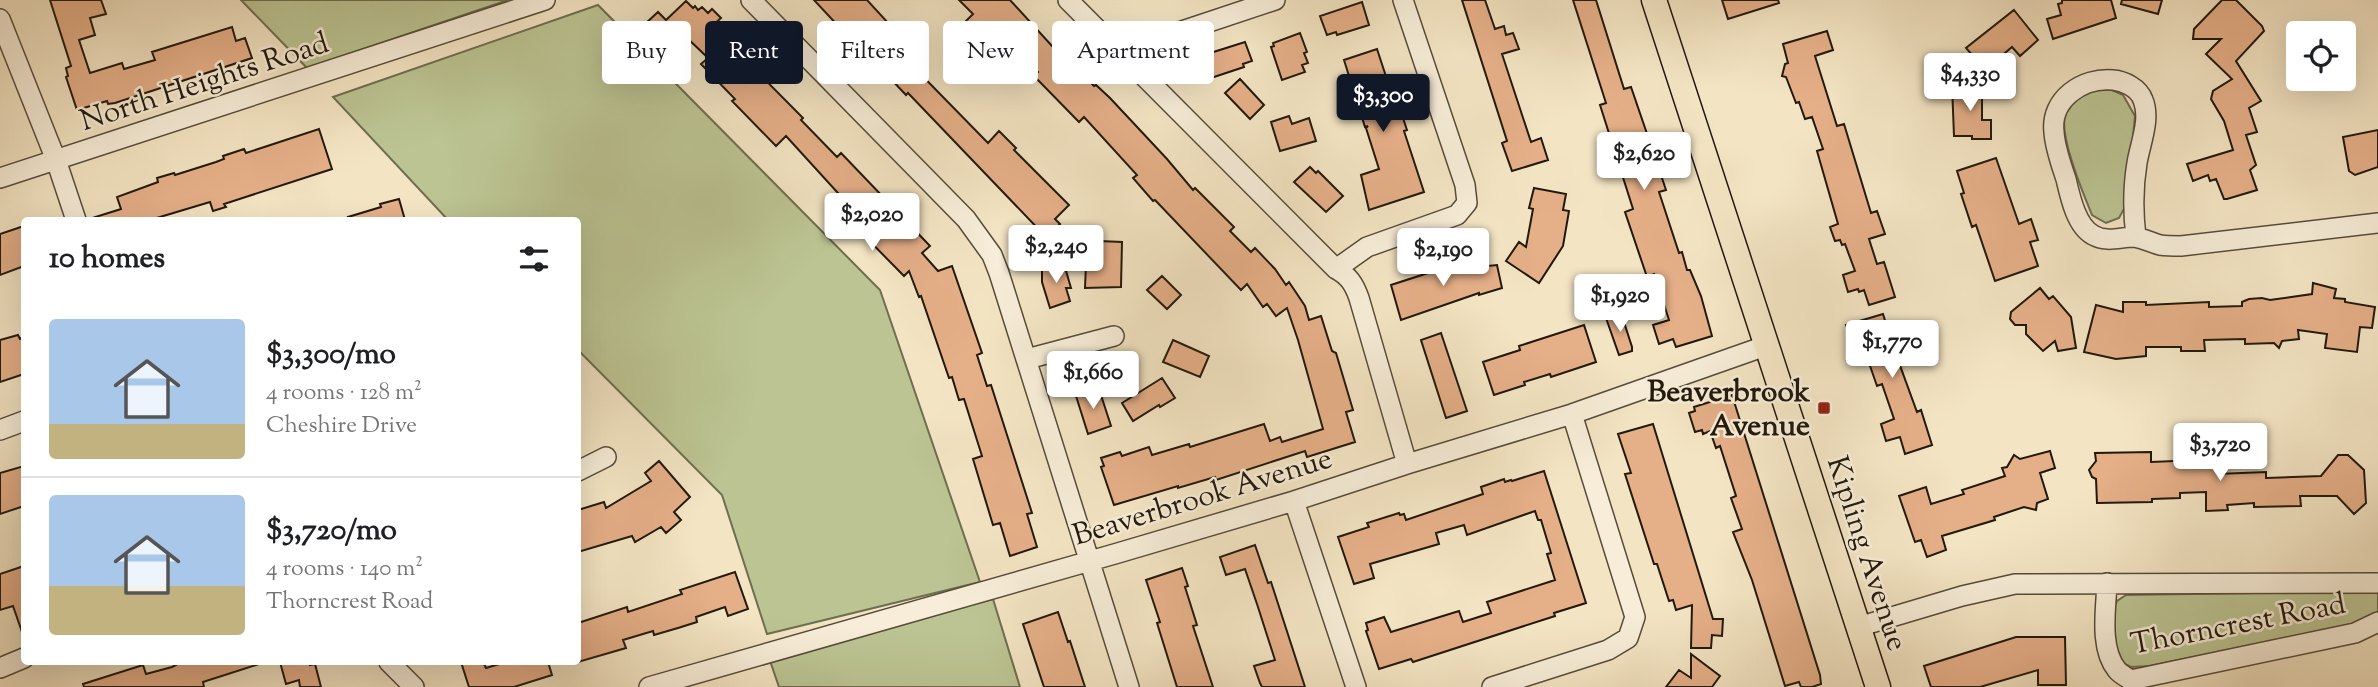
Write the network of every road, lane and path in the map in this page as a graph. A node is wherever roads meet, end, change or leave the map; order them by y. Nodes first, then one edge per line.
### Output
1 (545, 0) edge
2 (751, 0) edge
3 (1068, 0) edge
4 (1275, 0) edge
5 (1403, 0) edge
6 (1654, 0) edge
7 (0, 19) edge
8 (1089, 21) edge
9 (1212, 21) edge
10 (1151, 84) edge
11 (56, 160) junction
12 (0, 178) edge
13 (75, 217) edge
14 (2378, 223) edge
15 (2136, 237) junction
16 (1336, 269) junction
17 (1114, 337) dead end
18 (1768, 345) junction
19 (1027, 359) junction
20 (1572, 414) junction
21 (21, 422) edge
22 (0, 430) edge
23 (606, 457) dead end
24 (1407, 464) junction
25 (581, 470) edge
26 (1294, 501) junction
27 (1090, 561) junction
28 (2107, 583) junction
29 (2378, 583) edge
30 (2378, 622) edge
31 (1858, 627) junction
32 (21, 659) edge
33 (392, 665) edge
34 (0, 668) edge
35 (670, 684) edge
36 (414, 687) edge
37 (649, 687) edge
38 (1129, 687) edge
39 (1356, 687) edge
40 (1492, 687) edge
41 (1878, 687) edge

1 - 11 street, North Heights Road
2 - 19 street
3 - 8 street
4 - 9 street
5 - 16 street
6 - 18 main road, Kipling Avenue
7 - 11 street
10 - 16 street
11 - 12 street, North Heights Road
11 - 13 street
14 - 15 street
15 - 15 street
16 - 24 street
17 - 19 street
18 - 20 street, Beaverbrook Avenue
18 - 31 main road, Kipling Avenue
19 - 27 street
20 - 24 street, Beaverbrook Avenue
20 - 40 street
21 - 22 street
23 - 25 street
24 - 26 street, Beaverbrook Avenue
26 - 27 street, Beaverbrook Avenue
26 - 39 street
27 - 35 street, Beaverbrook Avenue
27 - 38 street
28 - 29 street, Thorncrest Road
28 - 30 street, Thorncrest Road
28 - 31 street, Thorncrest Road
31 - 41 main road, Kipling Avenue
32 - 34 street
33 - 36 street
35 - 37 street, Beaverbrook Avenue

